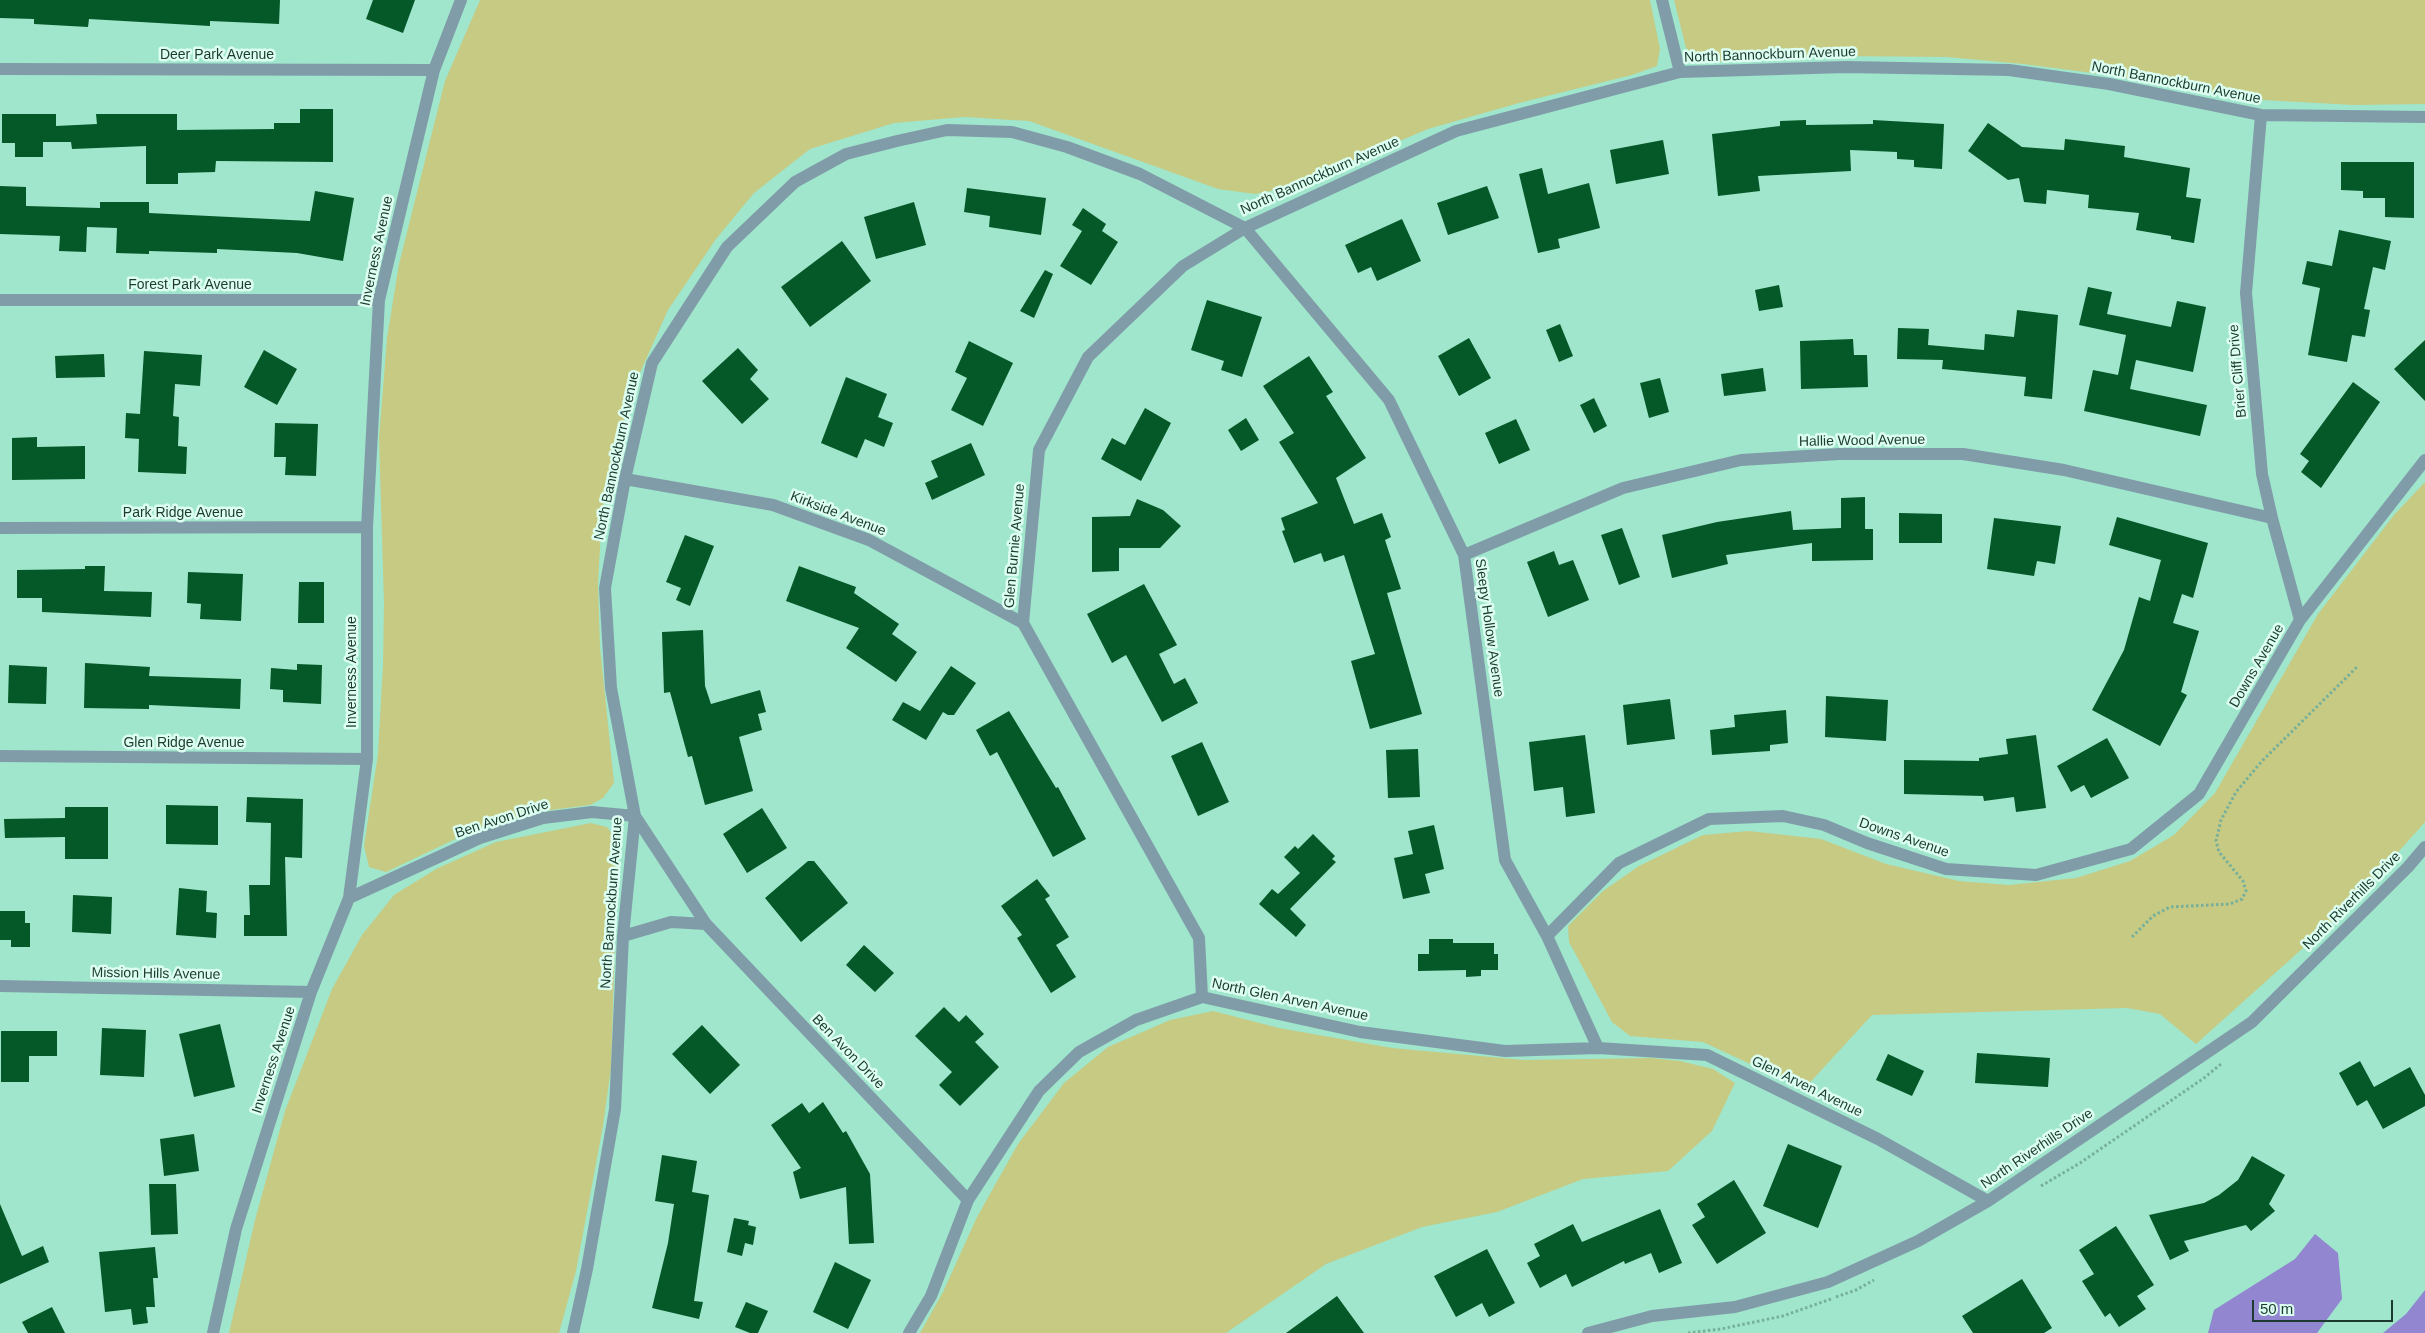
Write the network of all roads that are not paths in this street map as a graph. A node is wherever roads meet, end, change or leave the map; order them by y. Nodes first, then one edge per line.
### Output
1 (461, 0) edge
2 (1662, 0) edge
3 (0, 69) edge
4 (434, 70) junction
5 (1680, 72) junction
6 (2261, 115) junction
7 (2425, 117) edge
8 (1244, 228) junction
9 (0, 300) edge
10 (379, 300) junction
11 (2425, 460) edge
12 (625, 479) junction
13 (2272, 518) junction
14 (367, 527) junction
15 (0, 528) edge
16 (1464, 555) junction
17 (2300, 620) junction
18 (1023, 623) junction
19 (0, 756) edge
20 (367, 759) junction
21 (635, 816) junction
22 (2425, 847) edge
23 (349, 898) junction
24 (706, 924) junction
25 (624, 936) junction
26 (1547, 936) junction
27 (0, 986) edge
28 (311, 992) junction
29 (1202, 997) junction
30 (1598, 1048) junction
31 (968, 1200) junction
32 (1988, 1201) junction
33 (213, 1333) edge
34 (573, 1333) edge
35 (909, 1333) edge
36 (1588, 1333) edge

1 - 4 street, Inverness Avenue
2 - 5 street
3 - 4 street, Deer Park Avenue
4 - 10 street, Inverness Avenue
5 - 6 street, North Bannockburn Avenue
5 - 8 street, North Bannockburn Avenue
6 - 7 street, North Bannockburn Avenue
6 - 13 street, Brier Cliff Drive
8 - 12 street, North Bannockburn Avenue
8 - 16 street, Sleepy Hollow Avenue
8 - 18 street, Glen Burnie Avenue
9 - 10 street, Forest Park Avenue
10 - 14 street, Inverness Avenue
11 - 17 street, Downs Avenue
12 - 18 street, Kirkside Avenue
12 - 21 street, North Bannockburn Avenue
13 - 16 street, Hallie Wood Avenue
13 - 17 street, Brier Cliff Drive
14 - 15 street, Park Ridge Avenue
14 - 20 street, Inverness Avenue
16 - 26 street, Sleepy Hollow Avenue
17 - 26 street, Downs Avenue
18 - 29 street, Glen Burnie Avenue
19 - 20 street, Glen Ridge Avenue
20 - 23 street, Inverness Avenue
21 - 23 street, Ben Avon Drive
21 - 24 street, Ben Avon Drive
21 - 25 street, North Bannockburn Avenue
22 - 32 street, North Riverhills Drive
23 - 28 street, Inverness Avenue
24 - 25 street
24 - 31 street, Ben Avon Drive
25 - 34 street, North Bannockburn Avenue
26 - 30 street, Sleepy Hollow Avenue
27 - 28 street, Mission Hills Avenue
28 - 33 street, Inverness Avenue
29 - 30 street, North Glen Arven Avenue
29 - 31 street, North Glen Arven Avenue
30 - 32 street, Glen Arven Avenue
31 - 35 street, North Glen Arven Avenue
32 - 36 street, North Riverhills Drive

